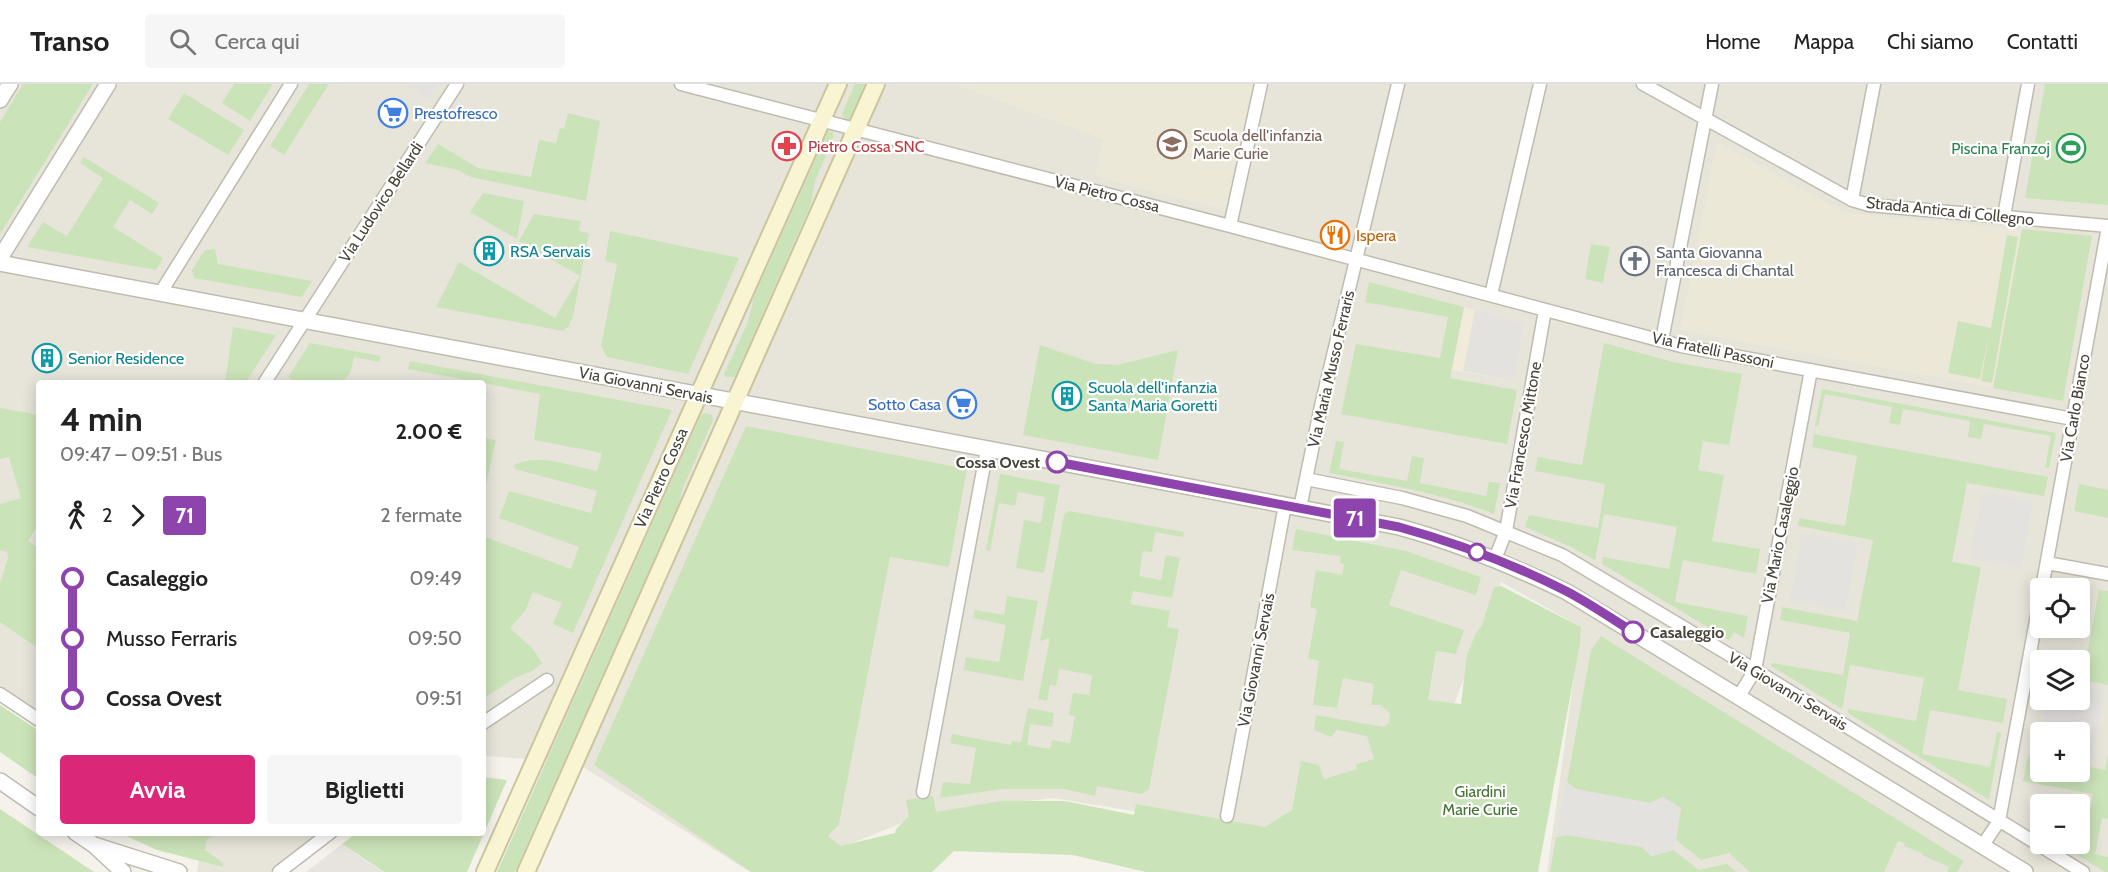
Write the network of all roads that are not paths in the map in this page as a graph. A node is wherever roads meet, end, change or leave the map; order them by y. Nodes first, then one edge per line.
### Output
1 (10, 84) edge
2 (108, 84) edge
3 (291, 84) edge
4 (457, 84) edge
5 (681, 84) edge
6 (838, 84) edge
7 (876, 84) edge
8 (1261, 84) edge
9 (1398, 84) edge
10 (1540, 84) edge
11 (1643, 84) edge
12 (1712, 84) edge
13 (1874, 84) edge
14 (2028, 84) edge
15 (0, 100) edge
16 (1704, 118) junction
17 (822, 120) junction
18 (856, 129) junction
19 (1852, 200) junction
20 (2004, 216) junction
21 (1230, 226) junction
22 (2108, 226) edge
23 (0, 258) edge
24 (1357, 260) junction
25 (0, 263) edge
26 (161, 292) junction
27 (1491, 295) junction
28 (1545, 310) junction
29 (306, 319) junction
30 (1662, 340) junction
31 (1810, 370) junction
32 (266, 380) edge
33 (698, 394) junction
34 (735, 401) junction
35 (2073, 419) junction
36 (987, 449) junction
37 (1306, 479) junction
38 (1293, 506) junction
39 (1506, 531) junction
40 (1495, 559) junction
41 (2047, 563) junction
42 (2108, 574) edge
43 (2044, 578) edge
44 (2033, 638) edge
45 (1755, 670) junction
46 (547, 680) dead end
47 (0, 694) edge
48 (1739, 696) junction
49 (36, 718) edge
50 (486, 721) edge
51 (0, 781) edge
52 (923, 792) dead end
53 (36, 805) edge
54 (1227, 816) dead end
55 (1999, 821) junction
56 (81, 836) edge
57 (326, 836) edge
58 (93, 845) junction
59 (1983, 845) junction
60 (123, 872) edge
61 (179, 872) edge
62 (279, 872) edge
63 (485, 872) edge
64 (526, 872) edge
65 (2025, 872) edge
66 (2083, 872) edge

1 - 15 street
2 - 23 street
3 - 26 street
4 - 29 street, Via Ludovico Bellardi
5 - 17 street, Via Pietro Cossa
6 - 17 main road, Via Pietro Cossa
7 - 18 main road
8 - 21 street
9 - 24 street
10 - 27 street
11 - 16 street, Strada Antica di Collegno
12 - 16 street
13 - 19 street
14 - 20 street
16 - 19 street, Strada Antica di Collegno
16 - 30 street
17 - 18 street, Via Pietro Cossa
17 - 33 main road, Via Pietro Cossa
18 - 21 street, Via Pietro Cossa
18 - 34 main road
19 - 20 street, Strada Antica di Collegno
20 - 22 street, Strada Antica di Collegno
21 - 24 street, Via Pietro Cossa
22 - 35 street, Via Carlo Bianco
24 - 27 street, Via Fratelli Passoni
24 - 37 street, Via Maria Musso Ferraris
25 - 26 street, Via Giovanni Servais
26 - 29 street, Via Giovanni Servais
27 - 28 street, Via Fratelli Passoni
28 - 30 street, Via Fratelli Passoni
28 - 39 street, Via Francesco Mittone
29 - 32 street
29 - 33 street, Via Giovanni Servais
30 - 31 street, Via Fratelli Passoni
31 - 35 street, Via Fratelli Passoni
31 - 45 street, Via Mario Casaleggio
33 - 34 street, Via Giovanni Servais
33 - 63 main road, Via Pietro Cossa
34 - 36 street, Via Giovanni Servais
34 - 64 main road
35 - 41 street, Via Carlo Bianco
36 - 38 street, Via Giovanni Servais
36 - 52 street
37 - 38 street, Via Giovanni Servais
37 - 39 street, Via Giovanni Servais
38 - 40 street, Via Giovanni Servais
38 - 54 street, Via Giovanni Servais
39 - 40 street, Via Francesco Mittone
39 - 45 street, Via Giovanni Servais
40 - 48 street, Via Giovanni Servais
41 - 42 street
41 - 43 street, Via Carlo Bianco
44 - 55 street
45 - 48 street, Via Mario Casaleggio
45 - 55 street, Via Giovanni Servais
46 - 50 street
47 - 49 street
48 - 59 street, Via Giovanni Servais
51 - 53 street
55 - 59 street
55 - 66 street, Via Giovanni Servais
56 - 58 street
57 - 62 street
58 - 60 street
58 - 61 street
59 - 65 street, Via Giovanni Servais

